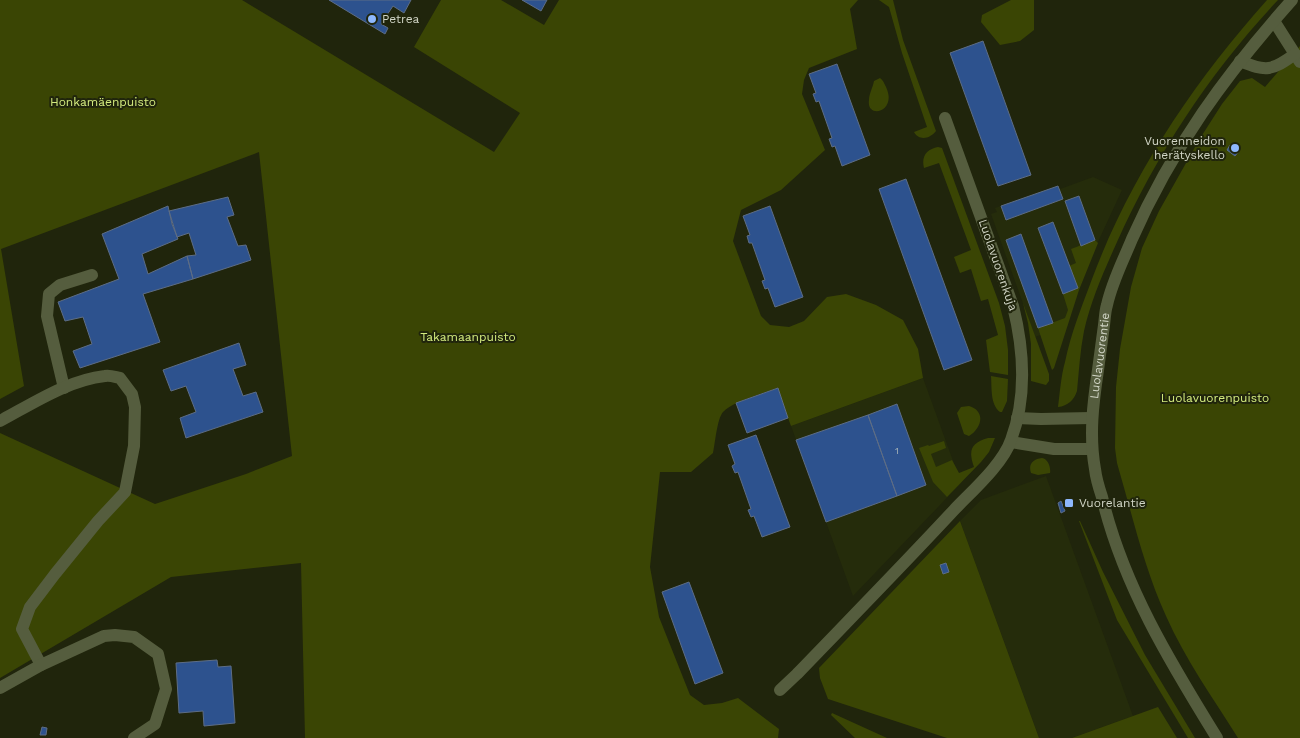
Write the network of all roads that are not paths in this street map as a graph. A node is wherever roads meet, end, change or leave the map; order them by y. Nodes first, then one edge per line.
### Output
1 (1292, 0) edge
2 (1274, 21) junction
3 (1298, 58) edge
4 (1240, 61) junction
5 (945, 118) dead end
6 (92, 275) dead end
7 (64, 388) junction
8 (1017, 418) junction
9 (1092, 418) junction
10 (0, 421) edge
11 (1011, 442) junction
12 (1092, 449) junction
13 (41, 665) junction
14 (0, 688) edge
15 (780, 690) dead end
16 (134, 738) edge
17 (1217, 738) edge

1 - 2 street, Luolavuorentie
2 - 3 street
2 - 4 street, Luolavuorentie
3 - 4 street
4 - 9 street, Luolavuorentie
5 - 8 street, Luolavuorenkuja
6 - 7 street
7 - 10 street
7 - 13 street
8 - 9 street
8 - 11 street
9 - 12 street, Luolavuorentie
11 - 12 street
11 - 15 street
12 - 17 street, Luolavuorentie
13 - 14 street
13 - 16 street

